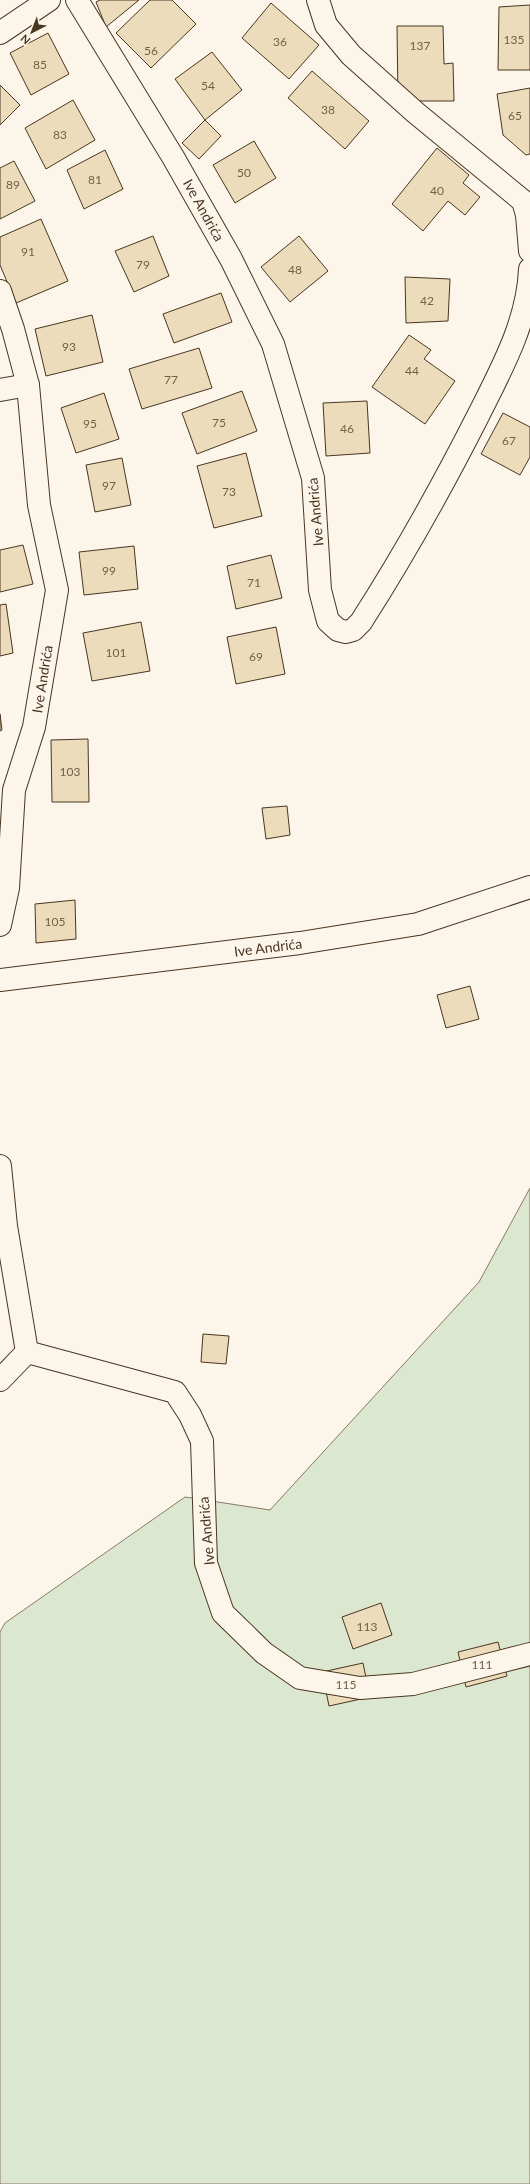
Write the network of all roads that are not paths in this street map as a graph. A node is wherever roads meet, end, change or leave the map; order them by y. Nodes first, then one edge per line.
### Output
1 (49, 0) edge
2 (77, 0) edge
3 (318, 0) edge
4 (0, 33) edge
5 (530, 251) edge
6 (530, 269) edge
7 (0, 291) edge
8 (28, 385) junction
9 (0, 390) edge
10 (530, 887) edge
11 (0, 925) edge
12 (0, 980) edge
13 (0, 1166) edge
14 (27, 1352) junction
15 (0, 1380) edge
16 (530, 1654) edge

1 - 4 street
2 - 6 street, Ive Andrića
3 - 5 street
7 - 8 street, Ive Andrića
8 - 9 street
8 - 11 street, Ive Andrića
10 - 12 street, Ive Andrića
13 - 14 street
14 - 15 street
14 - 16 street, Ive Andrića

